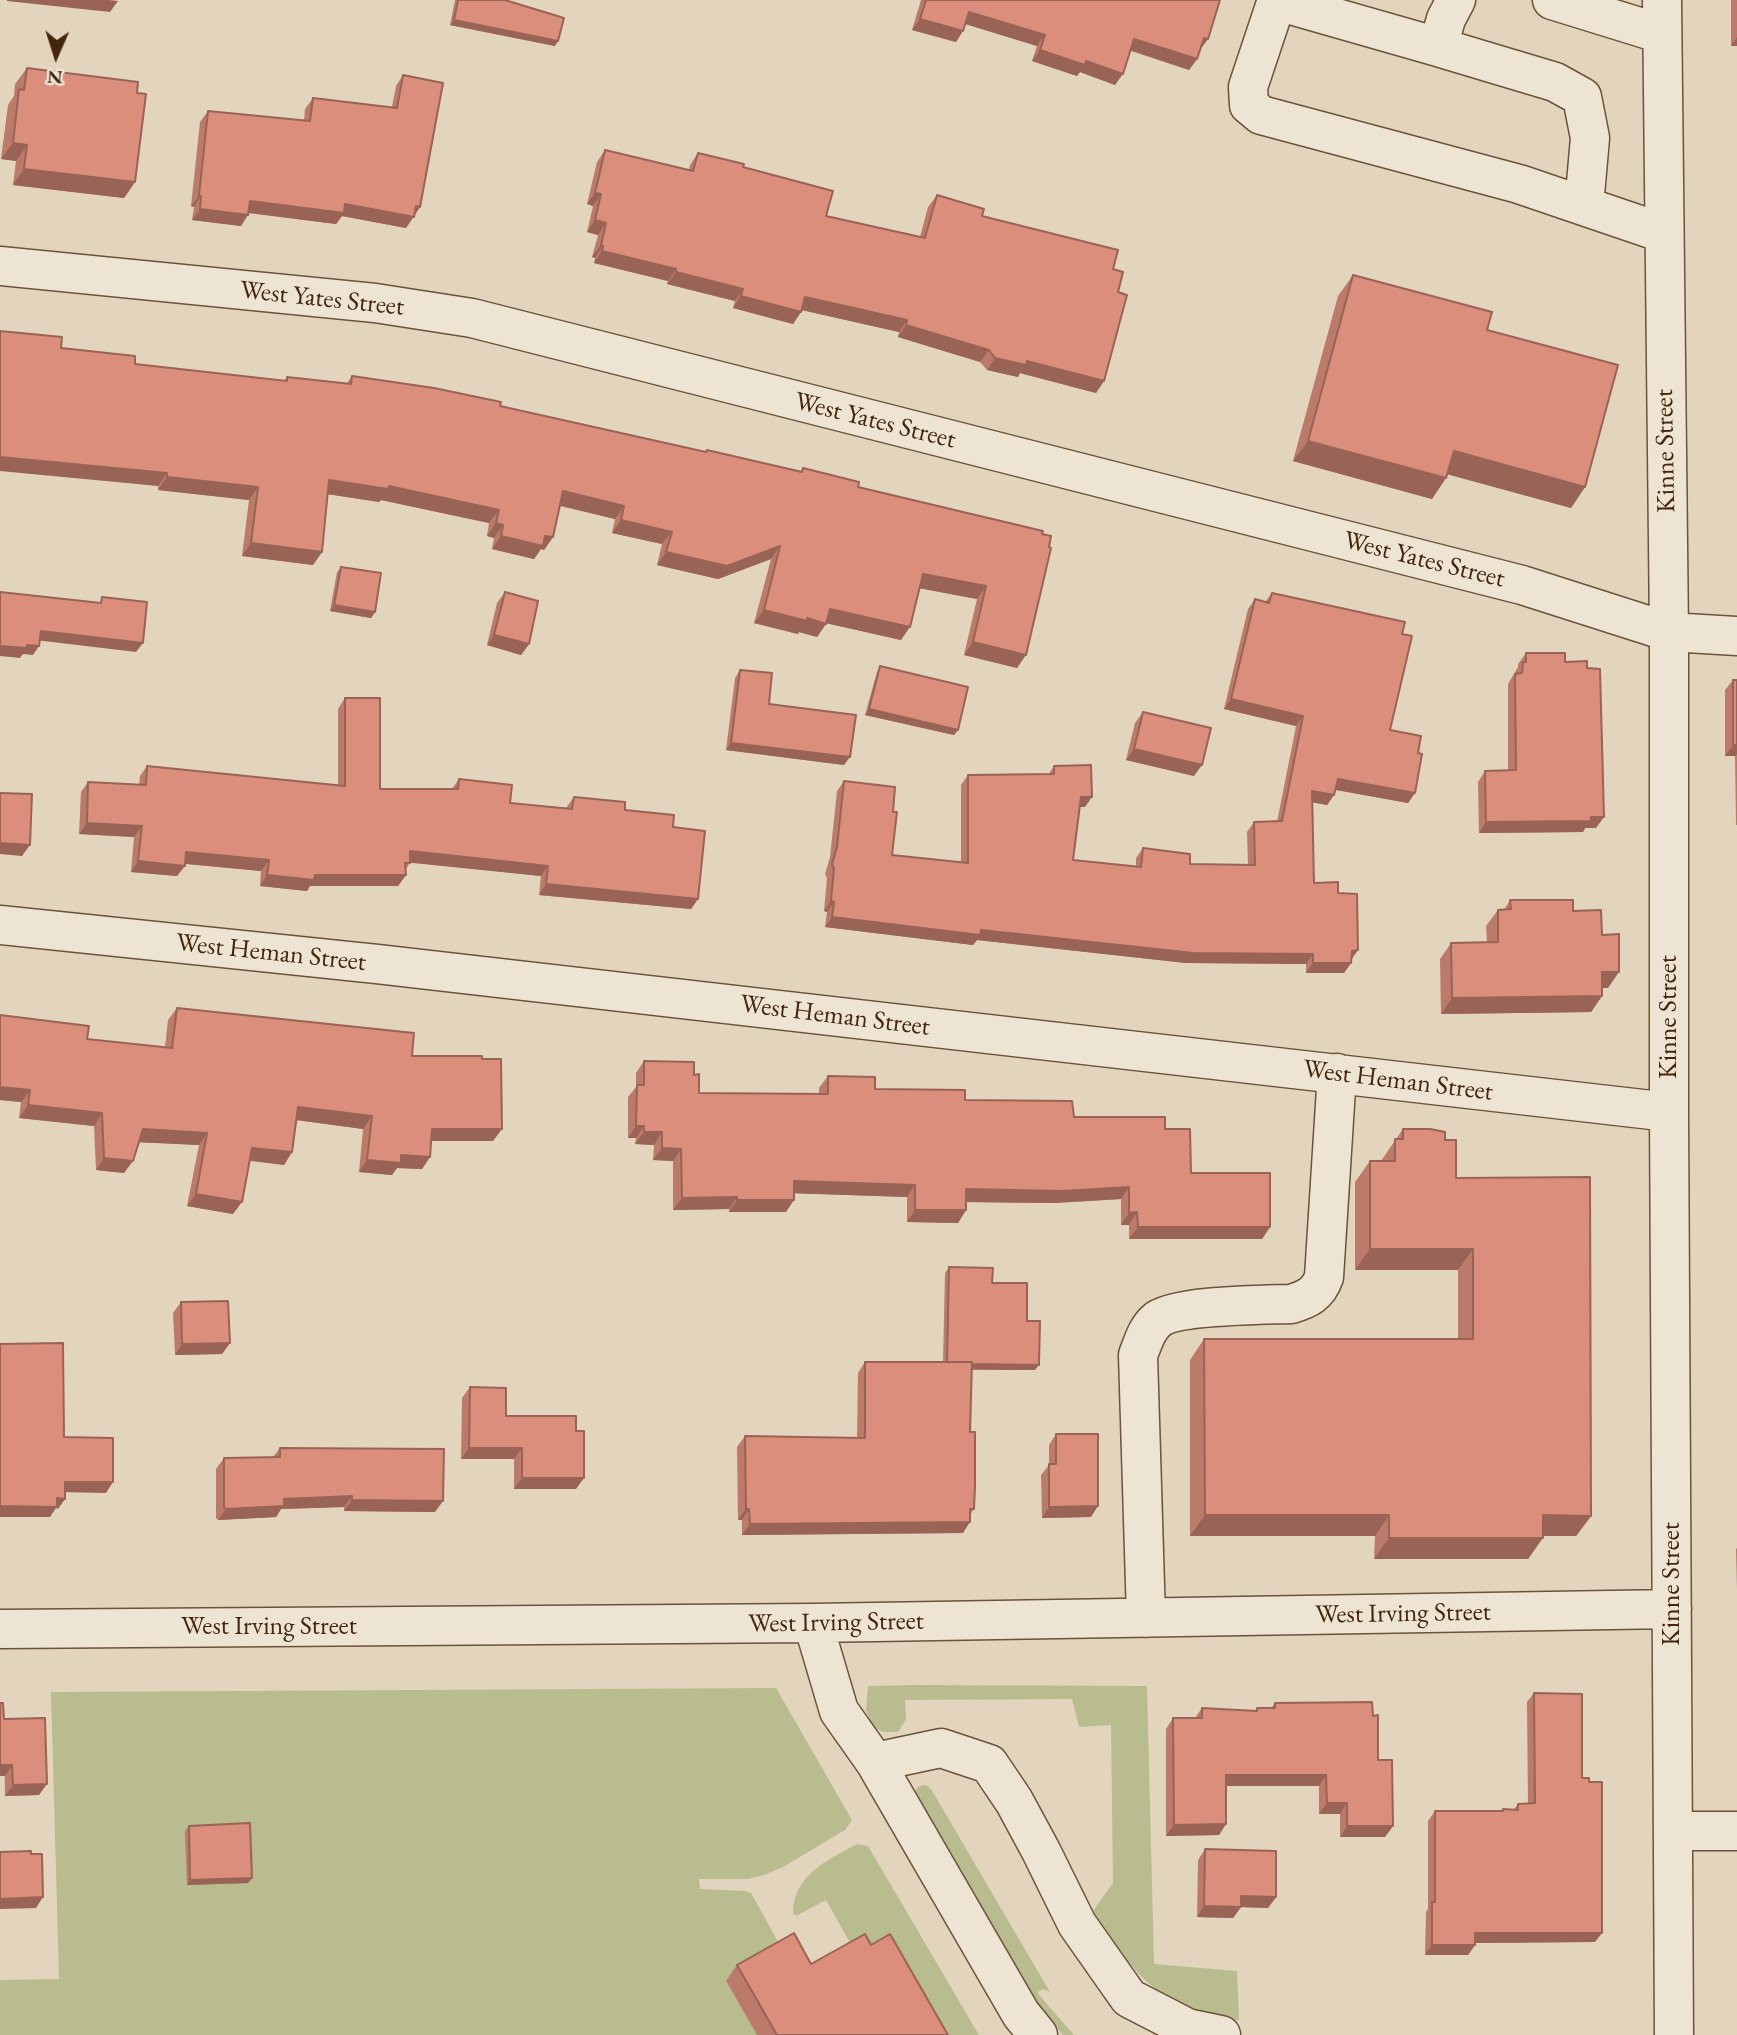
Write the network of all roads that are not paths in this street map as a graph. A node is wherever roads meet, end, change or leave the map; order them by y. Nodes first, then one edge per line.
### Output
1 (1456, 0) edge
2 (1552, 0) edge
3 (1277, 1) edge
4 (1662, 17) edge
5 (1438, 47) junction
6 (1584, 206) junction
7 (1663, 233) junction
8 (0, 266) edge
9 (1669, 632) junction
10 (1737, 636) edge
11 (0, 925) edge
12 (1337, 1073) junction
13 (1669, 1112) junction
14 (1672, 1609) junction
15 (1146, 1618) junction
16 (813, 1623) junction
17 (0, 1629) edge
18 (875, 1762) junction
19 (1674, 1830) junction
20 (1737, 1830) edge
21 (1038, 2035) edge
22 (1222, 2035) edge
23 (1674, 2035) edge

1 - 5 street
2 - 4 street
3 - 5 street
3 - 6 street
4 - 7 street, Kinne Street
5 - 6 street
6 - 7 street
7 - 9 street, Kinne Street
8 - 9 street, West Yates Street
9 - 10 street, West Yates Street
9 - 13 street, Kinne Street
11 - 12 street, West Heman Street
12 - 13 street, West Heman Street
12 - 15 street
13 - 14 street, Kinne Street
14 - 15 street, West Irving Street
14 - 19 street, Kinne Street
15 - 16 street, West Irving Street
16 - 17 street, West Irving Street
16 - 18 street
18 - 21 street
18 - 22 street
19 - 20 street
19 - 23 street, Kinne Street

